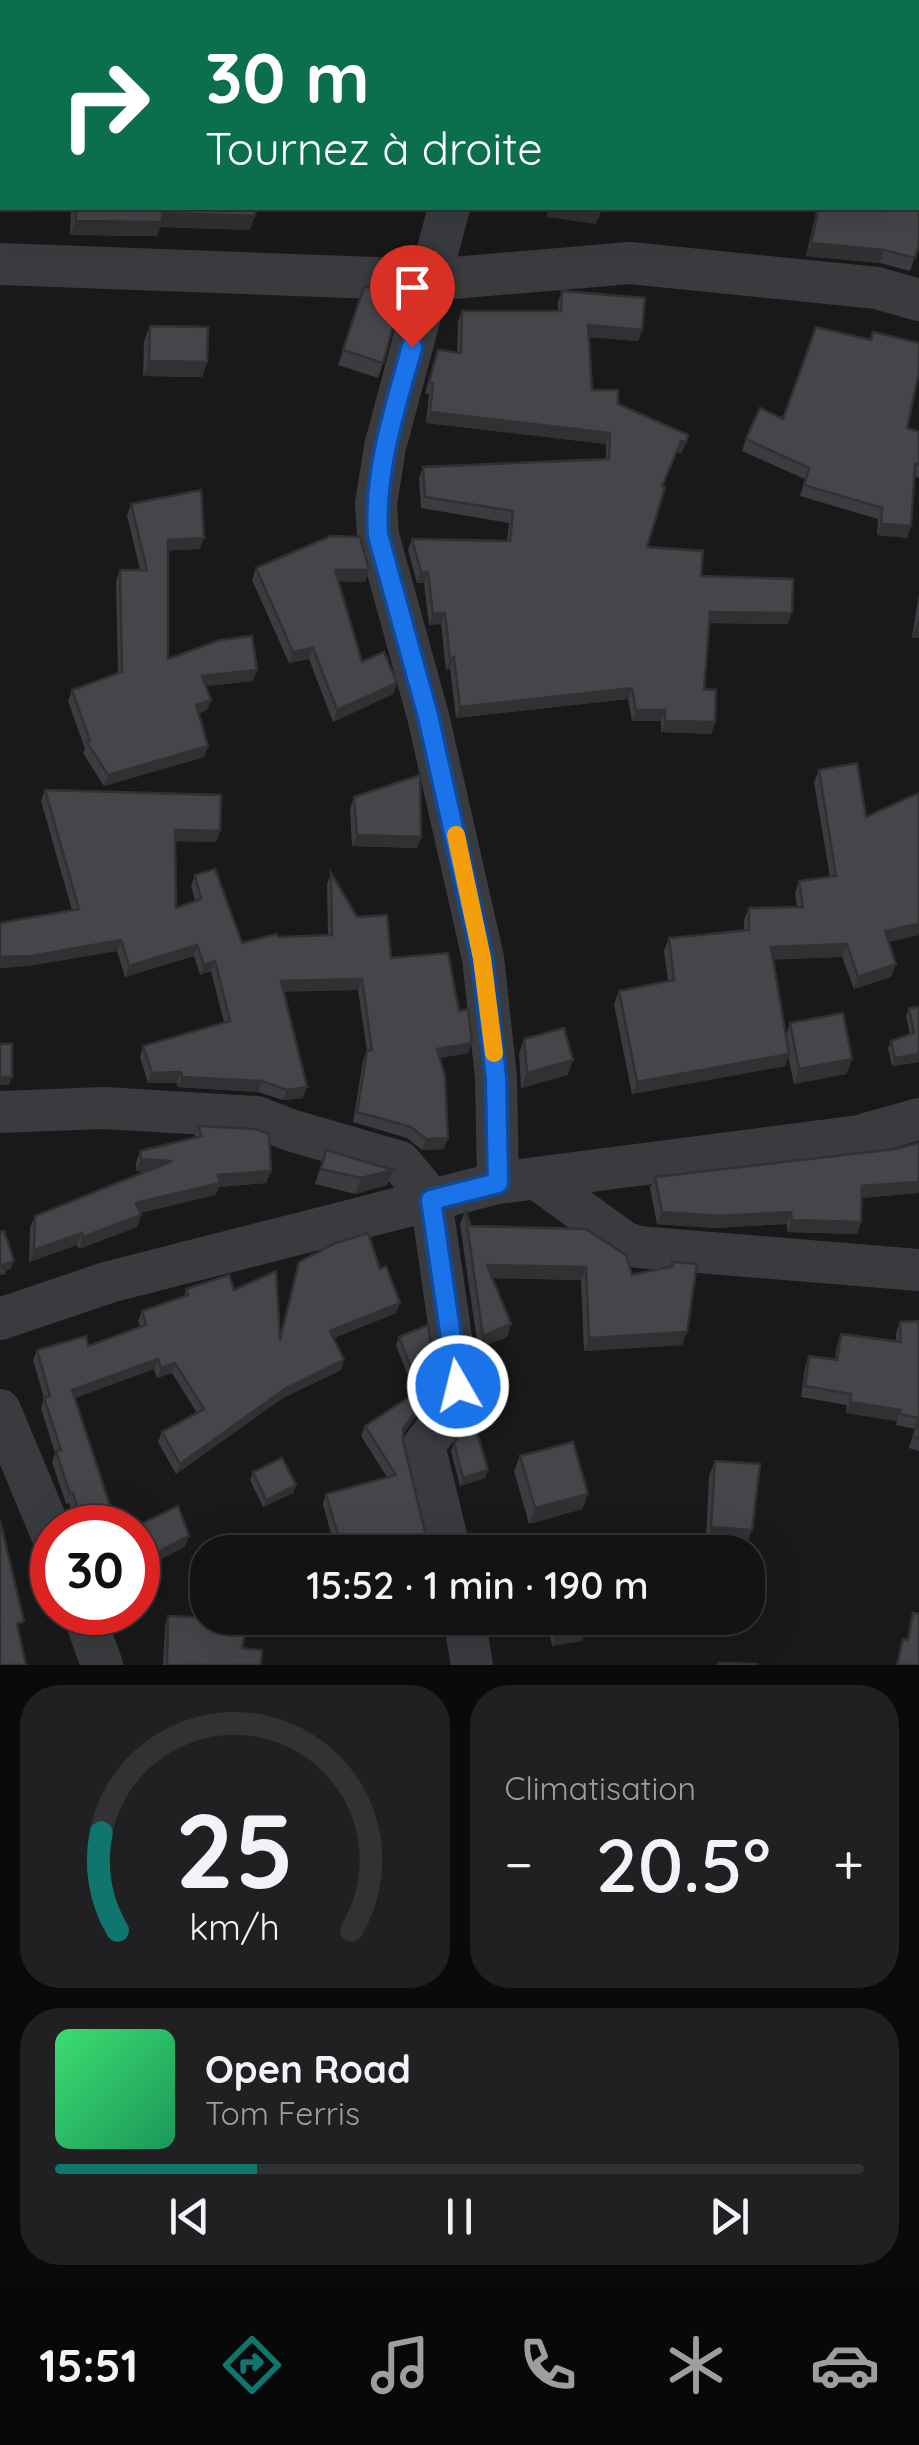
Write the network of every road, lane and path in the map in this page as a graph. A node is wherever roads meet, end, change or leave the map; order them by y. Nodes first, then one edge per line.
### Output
1 (448, 210) edge
2 (0, 264) edge
3 (430, 280) junction
4 (919, 300) edge
5 (0, 1112) edge
6 (919, 1119) edge
7 (517, 1180) junction
8 (431, 1200) junction
9 (919, 1270) edge
10 (0, 1319) edge
11 (0, 1410) edge
12 (40, 1505) edge
13 (446, 1535) edge
14 (91, 1635) edge
15 (467, 1635) edge
16 (102, 1665) edge
17 (472, 1665) edge

1 - 3 street
2 - 3 street
3 - 4 street
3 - 7 street
5 - 8 street
6 - 7 street
7 - 8 street
7 - 9 street
8 - 10 street
8 - 13 street
11 - 12 street
14 - 16 street
15 - 17 street

